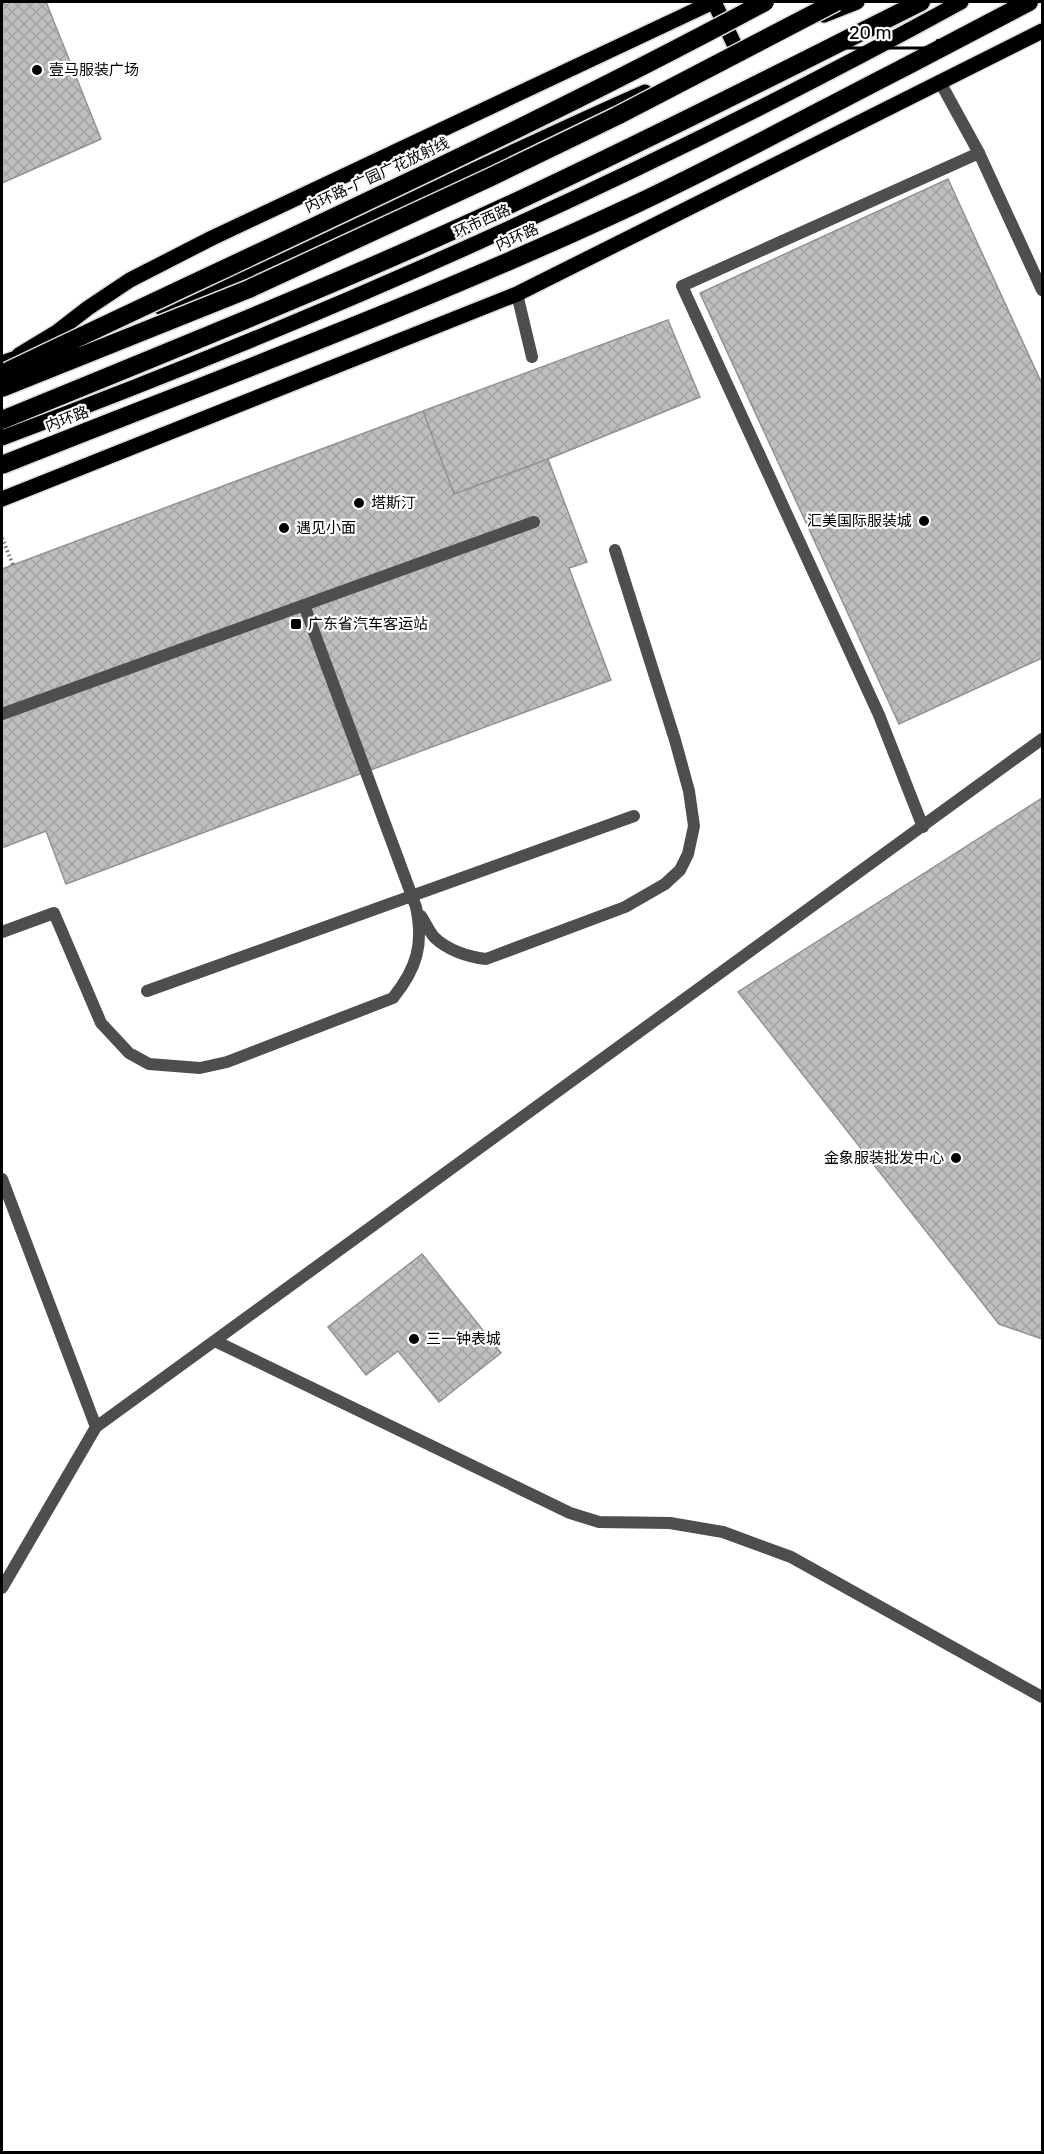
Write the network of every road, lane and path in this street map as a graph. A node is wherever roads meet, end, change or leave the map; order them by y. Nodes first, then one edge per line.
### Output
1 (714, 2) edge
2 (765, 2) edge
3 (836, 2) edge
4 (857, 2) edge
5 (921, 2) edge
6 (962, 2) edge
7 (1029, 2) edge
8 (1042, 31) edge
9 (738, 52) junction
10 (940, 82) junction
11 (979, 153) junction
12 (1042, 290) edge
13 (517, 294) junction
14 (532, 357) dead end
15 (8, 361) edge
16 (2, 374) edge
17 (2, 388) edge
18 (2, 420) edge
19 (2, 438) edge
20 (2, 465) edge
21 (2, 499) edge
22 (534, 522) dead end
23 (2, 538) edge
24 (615, 550) dead end
25 (13, 565) dead end
26 (304, 605) junction
27 (2, 714) edge
28 (1042, 739) edge
29 (633, 816) dead end
30 (923, 827) junction
31 (414, 902) junction
32 (2, 932) edge
33 (147, 991) dead end
34 (2, 1179) edge
35 (215, 1341) junction
36 (96, 1427) junction
37 (2, 1588) edge
38 (1042, 1697) edge

1 - 9 main road
1 - 15 main road
2 - 16 highway, 内环路-广园广花放射线, bridge
3 - 17 highway, bridge
4 - 9 main road
5 - 18 highway
6 - 19 main road, 环市西路
7 - 20 highway, 内环路, bridge
8 - 10 main road
9 - 15 main road
10 - 11 street
10 - 13 main road
11 - 12 street
11 - 30 street
13 - 14 street
13 - 21 main road
22 - 26 street
23 - 25 path
24 - 31 street
26 - 27 street
26 - 31 street
28 - 30 street
29 - 31 street
30 - 35 street
31 - 32 street
31 - 33 street
34 - 36 street
35 - 36 street
35 - 38 street
36 - 37 street

